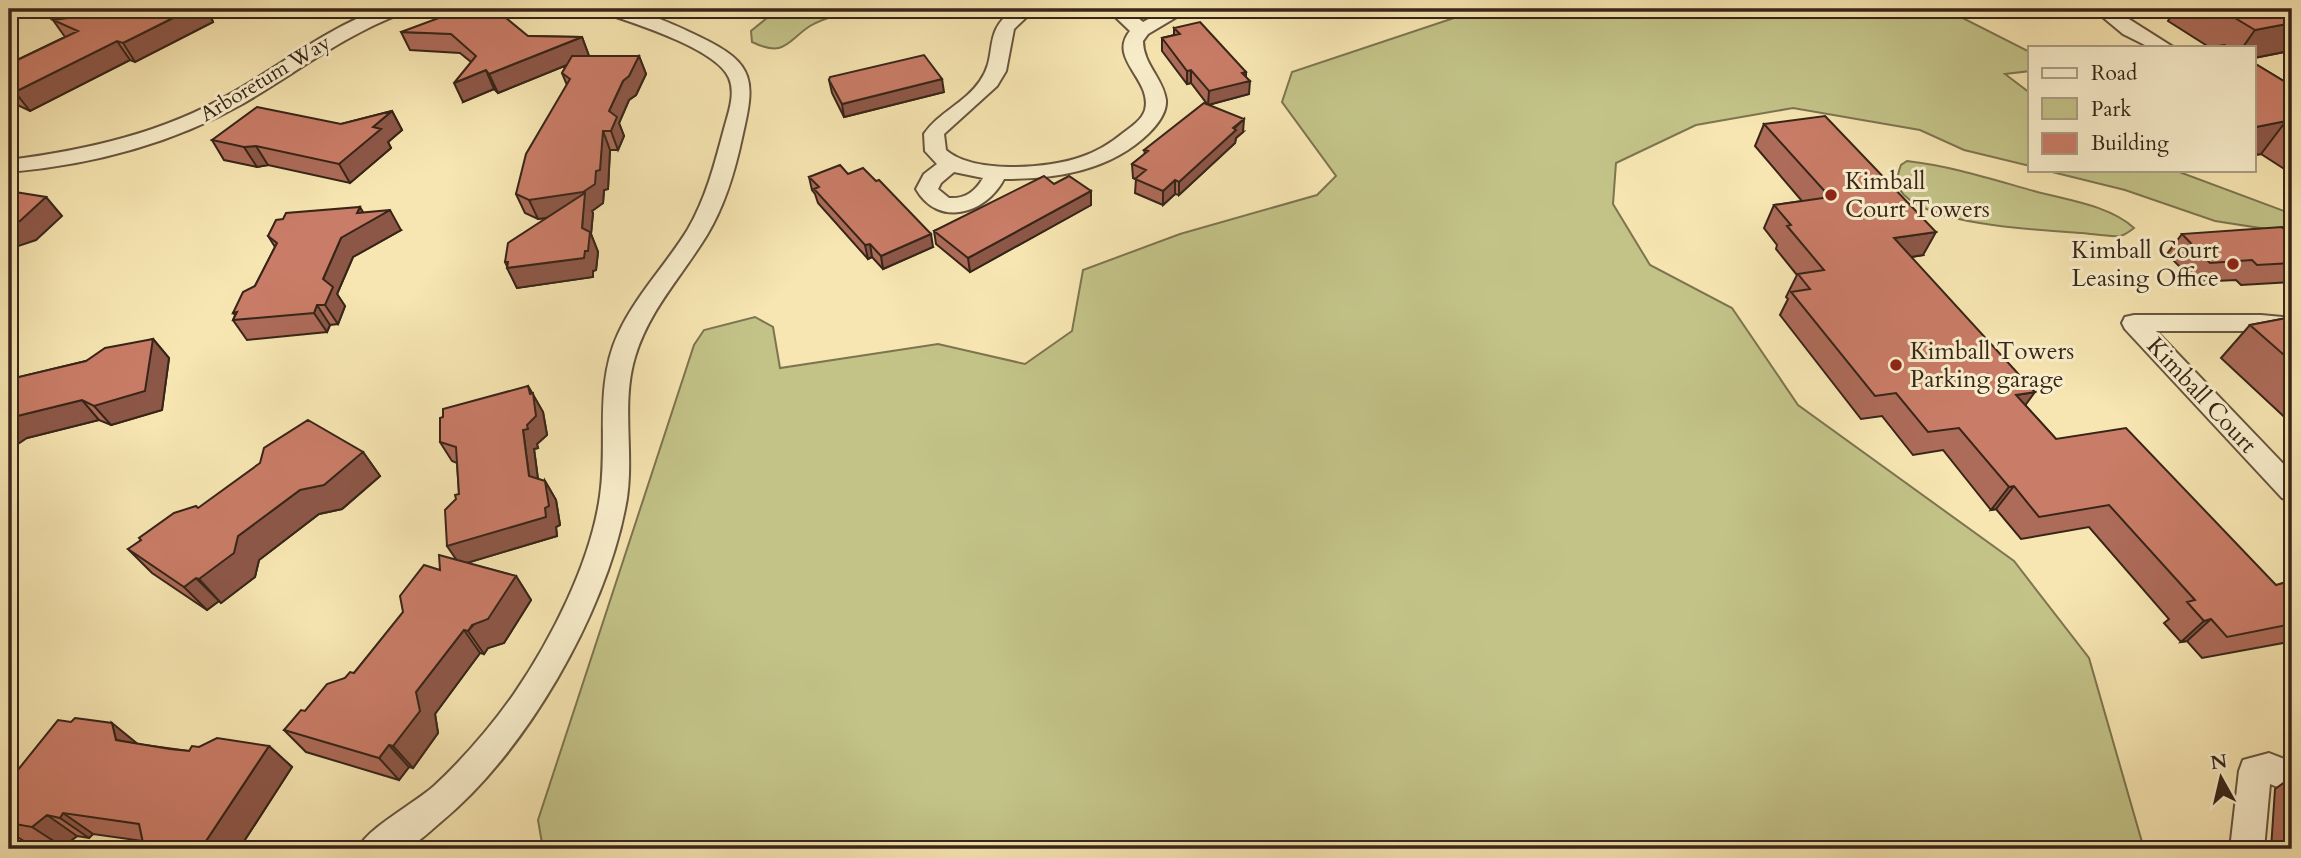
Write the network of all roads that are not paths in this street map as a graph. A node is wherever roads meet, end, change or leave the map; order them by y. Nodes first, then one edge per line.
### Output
1 (396, 9) edge
2 (611, 9) edge
3 (1026, 9) edge
4 (1116, 9) edge
5 (1181, 9) edge
6 (2102, 9) edge
7 (1141, 30) junction
8 (2161, 46) edge
9 (951, 164) junction
10 (9, 166) edge
11 (996, 173) junction
12 (2292, 326) edge
13 (2292, 490) edge
14 (2292, 778) edge
15 (375, 849) edge
16 (2247, 849) edge

1 - 10 street, Arboretum Way
2 - 15 street
3 - 9 street
4 - 7 street
5 - 7 street
6 - 8 street
7 - 11 street
9 - 11 street
9 - 11 street
12 - 13 street, Kimball Court
14 - 16 street

